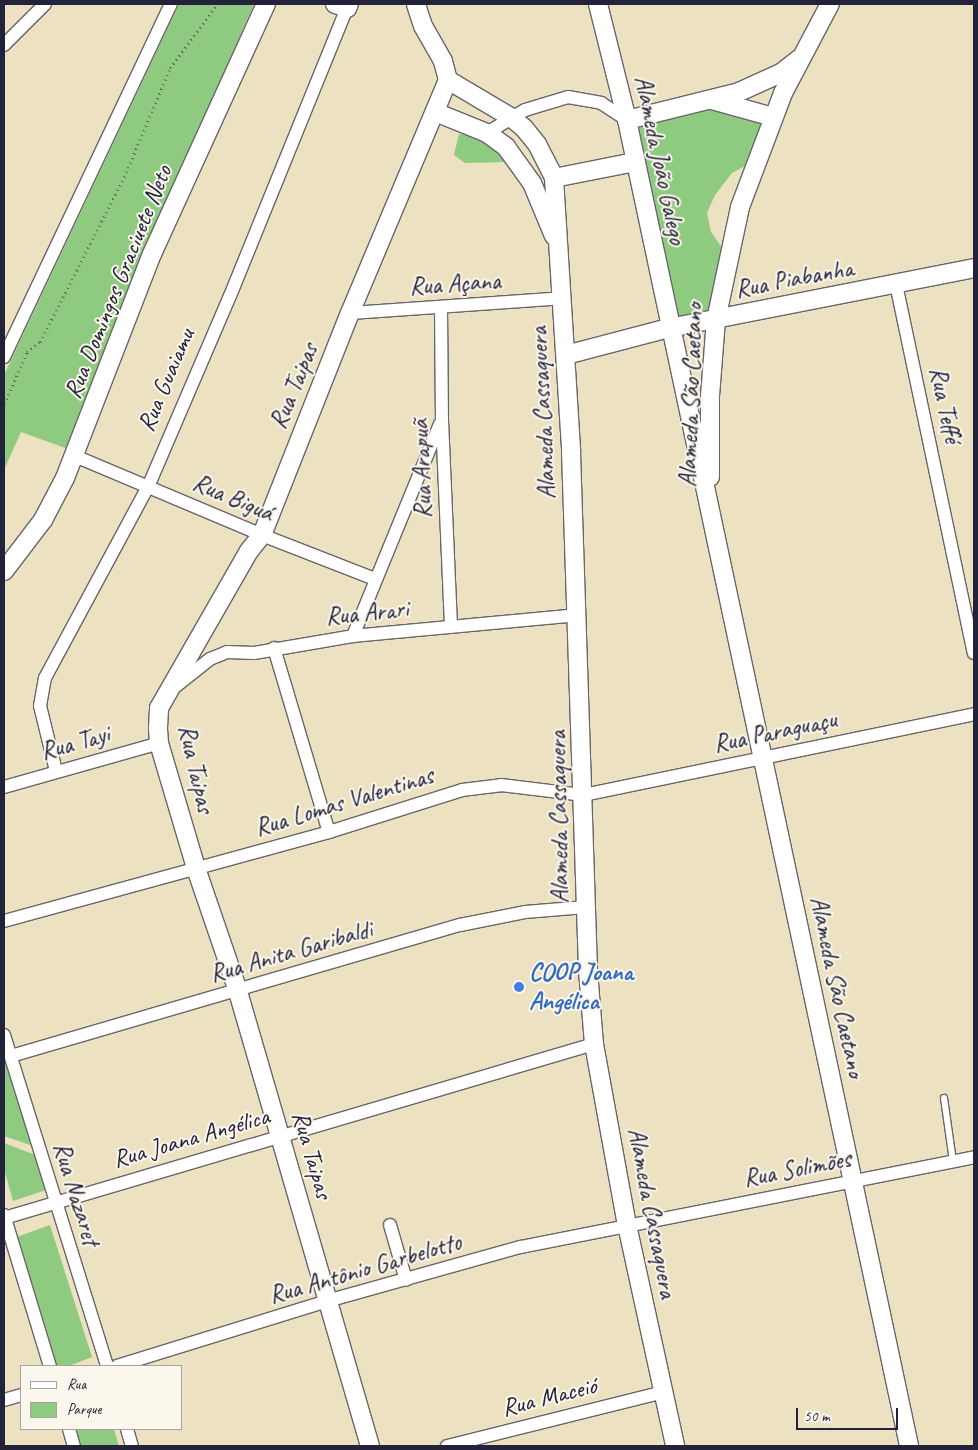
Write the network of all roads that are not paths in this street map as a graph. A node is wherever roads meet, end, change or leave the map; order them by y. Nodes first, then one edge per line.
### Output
1 (45, 4) edge
2 (171, 4) edge
3 (266, 4) edge
4 (416, 4) edge
5 (598, 4) edge
6 (830, 4) edge
7 (344, 5) edge
8 (4, 45) edge
9 (802, 57) junction
10 (448, 80) junction
11 (711, 100) junction
12 (435, 112) junction
13 (773, 117) junction
14 (512, 118) junction
15 (627, 120) junction
16 (488, 133) junction
17 (635, 162) junction
18 (554, 178) junction
19 (560, 248) junction
20 (974, 268) edge
21 (896, 284) junction
22 (562, 298) junction
23 (441, 308) junction
24 (350, 313) junction
25 (716, 320) junction
26 (669, 328) junction
27 (566, 355) junction
28 (4, 356) edge
29 (442, 420) junction
30 (75, 456) junction
31 (148, 487) junction
32 (262, 535) junction
33 (714, 540) junction
34 (4, 571) edge
35 (375, 579) junction
36 (578, 615) junction
37 (451, 627) junction
38 (354, 636) junction
39 (274, 648) junction
40 (974, 652) edge
41 (172, 689) junction
42 (974, 714) edge
43 (159, 743) junction
44 (762, 757) junction
45 (56, 771) junction
46 (4, 787) edge
47 (584, 795) junction
48 (329, 832) junction
49 (196, 868) junction
50 (586, 907) junction
51 (4, 921) edge
52 (238, 991) junction
53 (4, 1035) edge
54 (594, 1044) junction
55 (11, 1056) junction
56 (944, 1098) dead end
57 (281, 1135) junction
58 (974, 1157) edge
59 (953, 1161) junction
60 (854, 1181) junction
61 (53, 1201) junction
62 (4, 1217) edge
63 (627, 1224) junction
64 (390, 1225) dead end
65 (406, 1280) junction
66 (327, 1301) junction
67 (50, 1365) edge
68 (107, 1365) edge
69 (120, 1365) edge
70 (663, 1392) junction
71 (20, 1395) edge
72 (4, 1400) edge
73 (69, 1430) edge
74 (127, 1430) edge
75 (74, 1446) edge
76 (132, 1446) edge
77 (370, 1446) edge
78 (447, 1446) edge
79 (674, 1446) edge
80 (909, 1446) edge

1 - 8 street
2 - 28 street
3 - 30 street, Rua Domingos Graciuete Neto
4 - 10 street
5 - 15 street, Alameda João Galego
6 - 9 street, Alameda São Caetano
7 - 31 street, Rua Guaiamu
9 - 11 street
9 - 13 street, Alameda São Caetano
10 - 12 street, Rua Taipas
10 - 14 street
11 - 13 street
11 - 15 street
12 - 16 street
12 - 24 street, Rua Taipas
13 - 25 street, Alameda São Caetano
14 - 15 street
14 - 16 street
14 - 18 street
15 - 17 street, Alameda João Galego
16 - 19 street
17 - 18 street
17 - 26 street, Alameda João Galego
18 - 19 street, Alameda Cassaquera
19 - 22 street, Alameda Cassaquera
20 - 21 street, Rua Piabanha
21 - 25 street, Rua Piabanha
21 - 40 street, Rua Teffé
22 - 23 street, Rua Açana
22 - 27 street, Alameda Cassaquera
23 - 24 street, Rua Açana
23 - 29 street, Rua Arapuã
24 - 32 street, Rua Taipas
25 - 26 street, Rua Piabanha
25 - 33 street, Alameda São Caetano
26 - 27 street, Rua Piabanha
26 - 33 street, Alameda São Caetano
27 - 36 street, Alameda Cassaquera
29 - 35 street
29 - 37 street, Rua Arapuã
30 - 31 street, Rua Biguá
30 - 34 street, Rua Domingos Graciuete Neto
31 - 32 street, Rua Biguá
31 - 45 street, Rua Guaiamu
32 - 35 street, Rua Biguá
32 - 41 street, Rua Taipas
33 - 44 street, Alameda São Caetano
35 - 38 street
36 - 37 street, Rua Arari
36 - 47 street, Alameda Cassaquera
37 - 38 street, Rua Arari
38 - 39 street, Rua Arari
39 - 41 street, Rua Arari
39 - 48 street
41 - 43 street, Rua Taipas
42 - 44 street, Rua Paraguaçu
43 - 45 street, Rua Tayi
43 - 49 street, Rua Taipas
44 - 47 street, Rua Paraguaçu
44 - 60 street, Alameda São Caetano
45 - 46 street, Rua Tayi
47 - 48 street, Rua Lomas Valentinas
47 - 50 street, Alameda Cassaquera
48 - 49 street, Rua Lomas Valentinas
49 - 51 street, Rua Lomas Valentinas
49 - 52 street, Rua Taipas
50 - 52 street, Rua Anita Garibaldi
50 - 54 street, Alameda Cassaquera
52 - 55 street, Rua Anita Garibaldi
52 - 57 street, Rua Taipas
53 - 55 street, Rua Nazaret
54 - 57 street, Rua Joana Angélica
54 - 63 street, Alameda Cassaquera
55 - 61 street, Rua Nazaret
56 - 59 lane
57 - 61 street, Rua Joana Angélica
57 - 66 street, Rua Taipas
58 - 59 street, Rua Solimões
59 - 60 street, Rua Solimões
60 - 63 street, Rua Solimões
60 - 80 street, Alameda São Caetano
61 - 62 street, Rua Joana Angélica
61 - 68 street, Rua Nazaret
62 - 67 street
63 - 65 street, Rua Antônio Garbelotto
63 - 70 street, Alameda Cassaquera
64 - 65 street
65 - 66 street, Rua Antônio Garbelotto
66 - 69 street, Rua Antônio Garbelotto
66 - 77 street, Rua Taipas
70 - 78 street, Rua Maceió
70 - 79 street, Alameda Cassaquera
71 - 72 street
73 - 75 street
74 - 76 street

